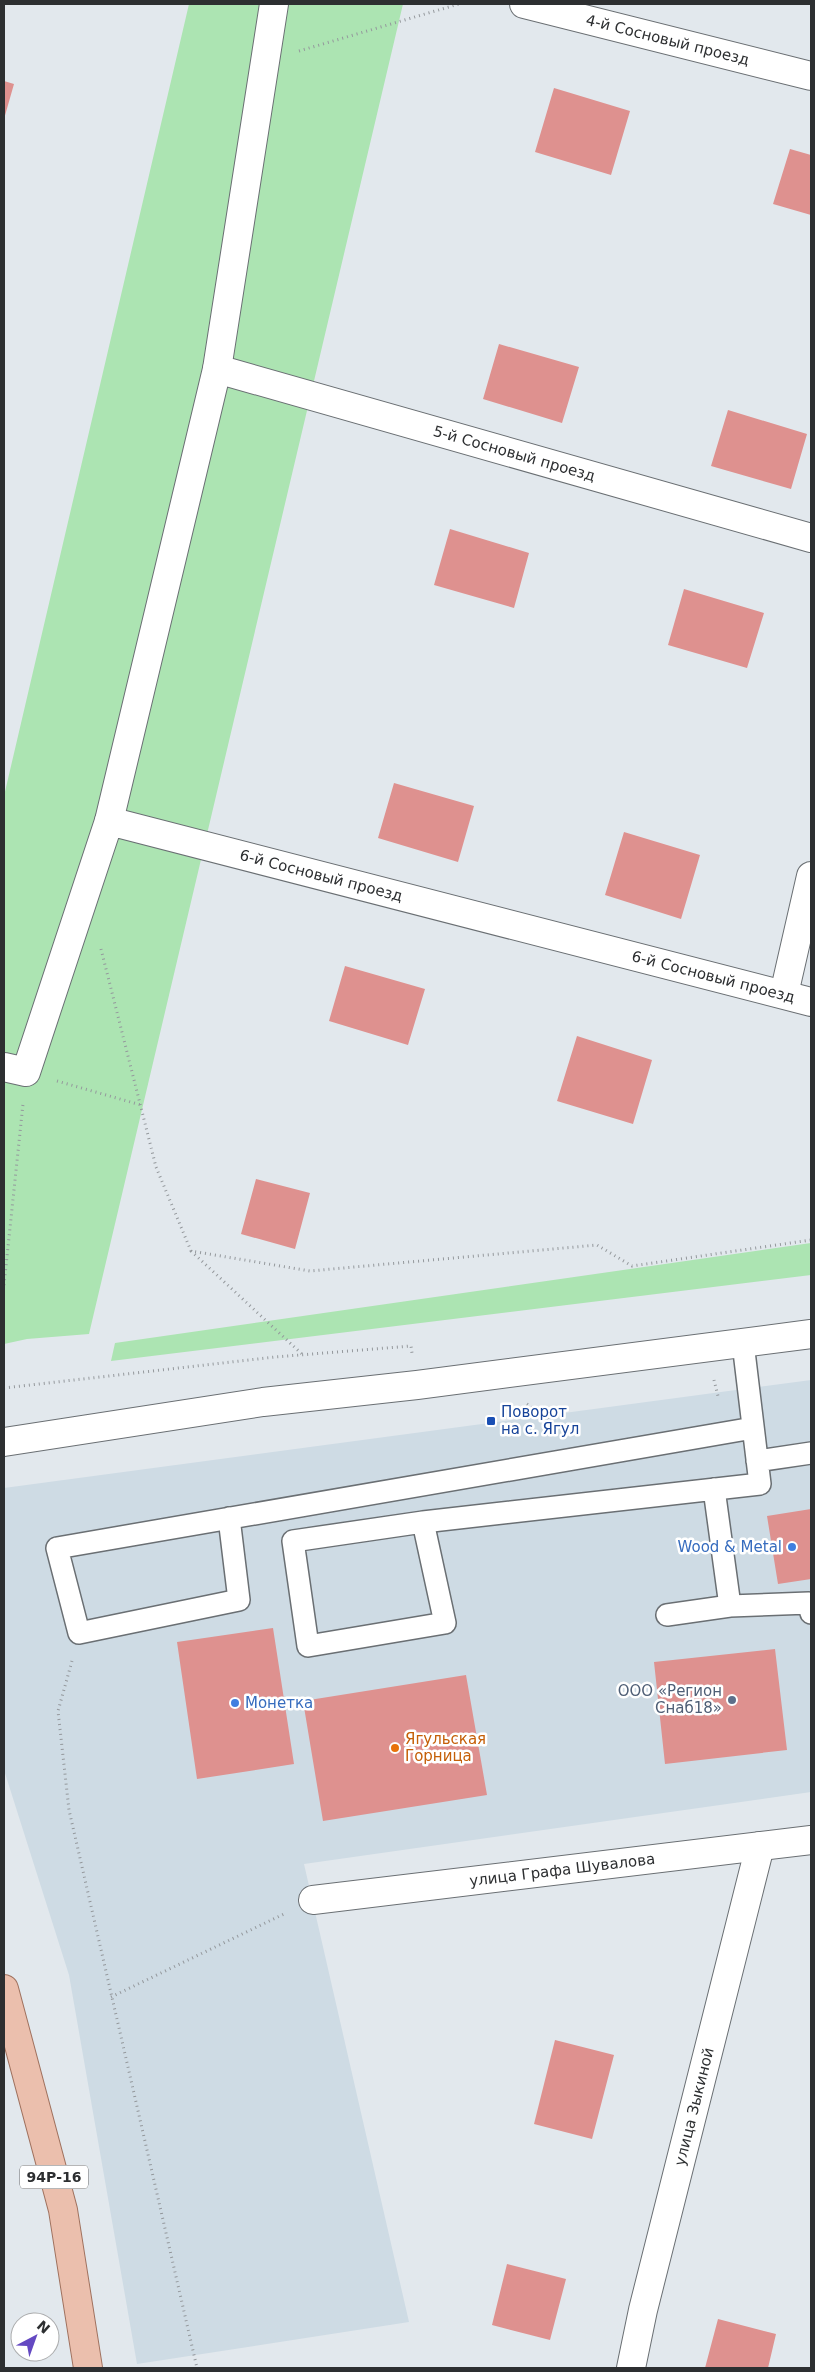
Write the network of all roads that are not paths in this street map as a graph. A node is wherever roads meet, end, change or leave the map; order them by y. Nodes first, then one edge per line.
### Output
1 (274, 4) edge
2 (524, 4) edge
3 (811, 76) edge
4 (217, 369) junction
5 (811, 538) edge
6 (108, 821) junction
7 (811, 876) edge
8 (784, 994) junction
9 (811, 1002) edge
10 (15, 1070) edge
11 (811, 1334) edge
12 (743, 1343) junction
13 (753, 1428) junction
14 (4, 1442) edge
15 (811, 1453) edge
16 (757, 1461) junction
17 (714, 1489) junction
18 (229, 1518) junction
19 (423, 1522) junction
20 (730, 1606) junction
21 (811, 1613) edge
22 (667, 1616) dead end
23 (811, 1840) edge
24 (760, 1846) junction
25 (313, 1900) road end
26 (4, 1989) edge
27 (88, 2368) edge
28 (631, 2368) edge

1 - 4 street
2 - 3 street, 4-й Сосновый проезд
4 - 5 street, 5-й Сосновый проезд
4 - 6 street
6 - 8 street, 6-й Сосновый проезд
6 - 10 street
7 - 8 street
8 - 9 street, 6-й Сосновый проезд
11 - 12 street
12 - 13 lane
12 - 14 street
13 - 16 lane
13 - 18 lane
15 - 16 lane
16 - 17 lane
17 - 19 lane
17 - 20 lane
18 - 18 lane
19 - 19 lane
20 - 21 lane
20 - 22 lane
23 - 24 street, улица Графа Шувалова
24 - 25 street, улица Графа Шувалова
24 - 28 street, улица Зыкиной
26 - 27 main road, 94Р-16

